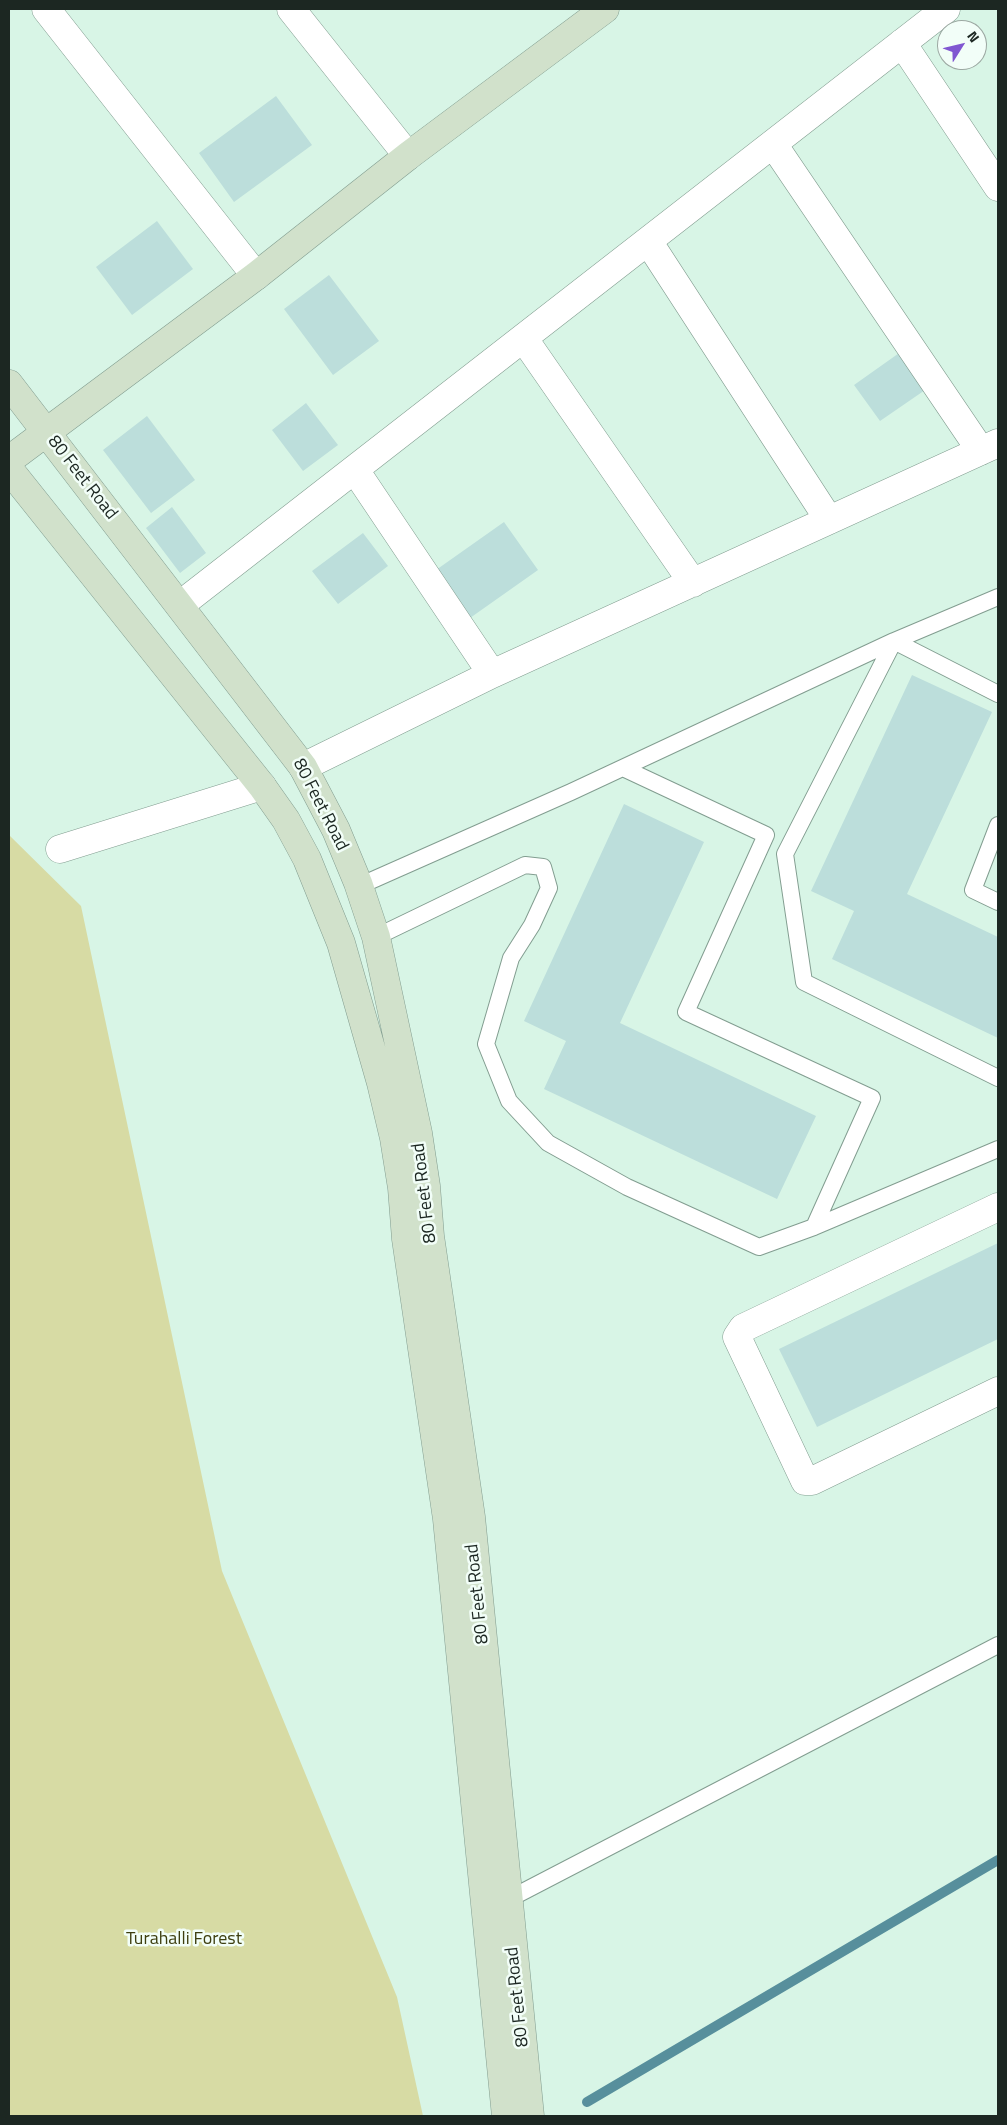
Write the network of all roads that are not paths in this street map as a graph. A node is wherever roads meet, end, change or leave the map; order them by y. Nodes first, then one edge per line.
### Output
1 (46, 9) edge
2 (291, 9) edge
3 (605, 9) edge
4 (946, 9) edge
5 (902, 44) junction
6 (773, 144) junction
7 (408, 156) junction
8 (998, 187) edge
9 (648, 241) junction
10 (256, 276) junction
11 (524, 339) junction
12 (9, 384) edge
13 (46, 432) junction
14 (989, 447) edge
15 (9, 460) edge
16 (9, 469) edge
17 (355, 470) junction
18 (829, 520) junction
19 (693, 583) junction
20 (998, 597) edge
21 (180, 605) junction
22 (894, 641) junction
23 (492, 674) junction
24 (998, 694) edge
25 (304, 766) junction
26 (623, 768) junction
27 (262, 786) junction
28 (998, 825) edge
29 (60, 849) dead end
30 (359, 886) junction
31 (998, 902) edge
32 (376, 937) junction
33 (998, 1078) edge
34 (998, 1149) edge
35 (998, 1207) edge
36 (814, 1227) junction
37 (428, 1306) junction
38 (998, 1391) edge
39 (998, 1645) edge
40 (508, 1899) junction
41 (506, 2116) edge
42 (530, 2116) edge

1 - 10 street
2 - 7 street
3 - 7 main road
4 - 5 street
5 - 6 street
5 - 8 street
6 - 9 street
6 - 14 street
7 - 10 main road
9 - 11 street
9 - 18 street
10 - 13 main road
11 - 17 street
11 - 19 street
12 - 13 main road, 80 Feet Road
13 - 15 main road
13 - 21 main road, 80 Feet Road
14 - 18 street
16 - 27 main road, 80 Feet Road
17 - 21 street
17 - 23 street
18 - 19 street
19 - 23 street
20 - 22 lane
21 - 25 main road, 80 Feet Road
22 - 24 lane
22 - 26 lane
22 - 33 lane
23 - 25 street
25 - 30 main road, 80 Feet Road
26 - 30 lane
26 - 36 lane
27 - 29 street
27 - 37 main road, 80 Feet Road
28 - 31 lane
30 - 32 main road, 80 Feet Road
32 - 36 lane
32 - 37 main road, 80 Feet Road
34 - 36 lane
35 - 38 street
37 - 40 main road, 80 Feet Road
37 - 41 main road, 80 Feet Road
39 - 40 lane
40 - 42 main road, 80 Feet Road

